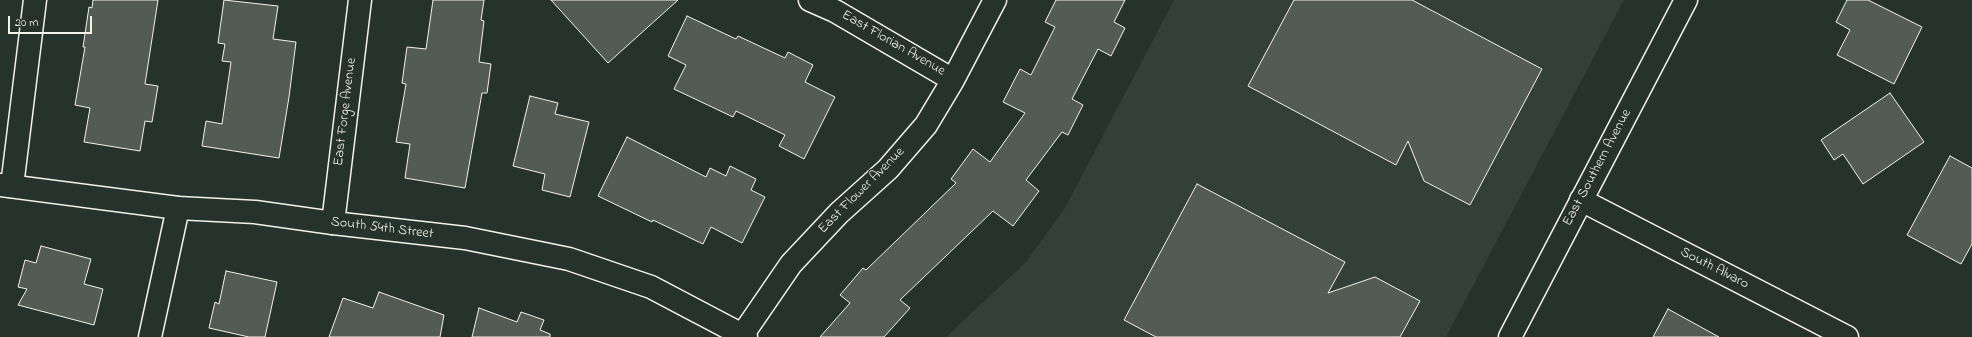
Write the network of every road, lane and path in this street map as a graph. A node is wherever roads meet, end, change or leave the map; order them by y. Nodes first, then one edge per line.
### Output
1 (35, 0) edge
2 (360, 0) edge
3 (810, 0) edge
4 (995, 0) edge
5 (1686, 0) edge
6 (953, 80) junction
7 (6, 185) edge
8 (1581, 200) junction
9 (178, 208) junction
10 (333, 223) junction
11 (1838, 335) edge
12 (745, 336) edge
13 (150, 337) edge
14 (1510, 337) edge

1 - 7 street
2 - 10 street, East Forge Avenue
3 - 6 street, East Florian Avenue
4 - 6 street, East Flower Avenue
5 - 8 street, East Southern Avenue
6 - 12 street, East Flower Avenue
7 - 9 street, South 54th Street
8 - 11 street, South Alvaro
8 - 14 street, East Southern Avenue
9 - 10 street, South 54th Street
9 - 13 street
10 - 12 street, South 54th Street

